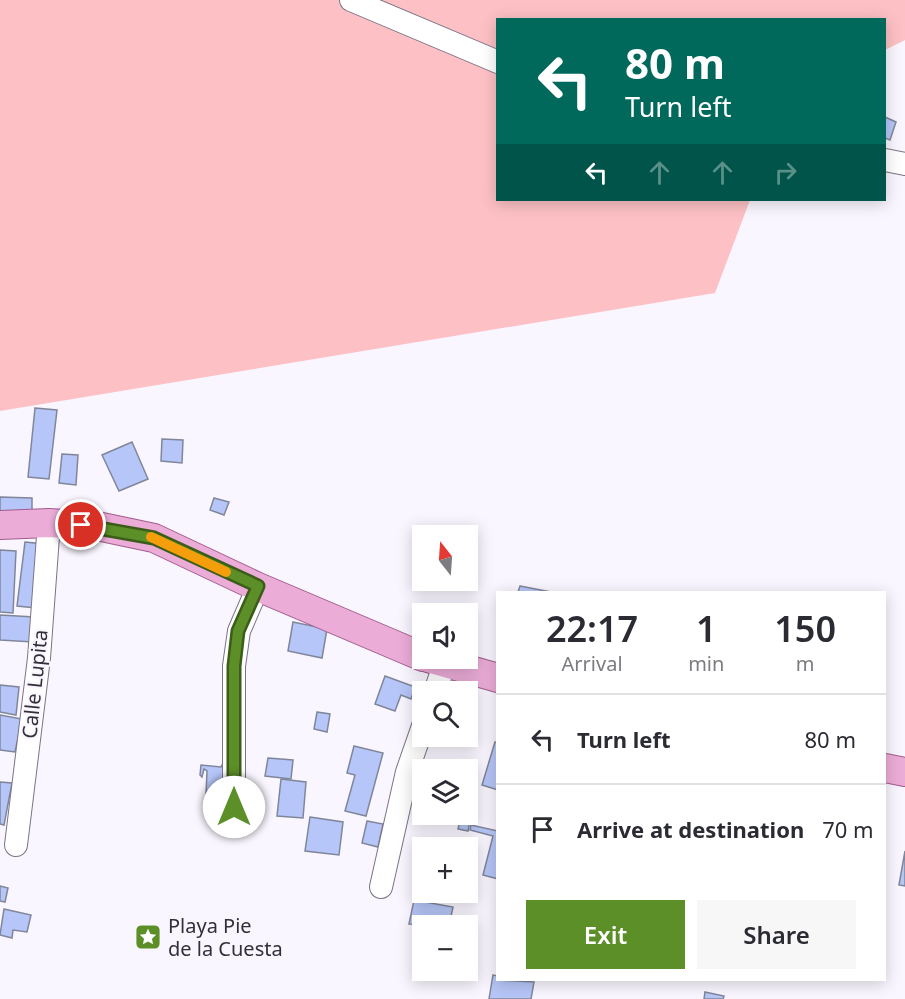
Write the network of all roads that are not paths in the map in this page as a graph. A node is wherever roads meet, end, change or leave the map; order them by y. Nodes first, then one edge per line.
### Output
1 (351, 0) edge
2 (496, 61) edge
3 (886, 160) edge
4 (905, 164) edge
5 (49, 523) junction
6 (0, 525) edge
7 (258, 586) junction
8 (412, 652) edge
9 (465, 669) edge
10 (496, 677) edge
11 (416, 747) edge
12 (886, 768) edge
13 (905, 772) edge
14 (234, 807) dead end
15 (16, 845) dead end
16 (381, 887) dead end

1 - 2 street
3 - 4 street
5 - 6 main road
5 - 7 main road
5 - 15 street, Calle Lupita
7 - 8 main road
7 - 14 street
9 - 10 main road
11 - 16 street
12 - 13 main road

